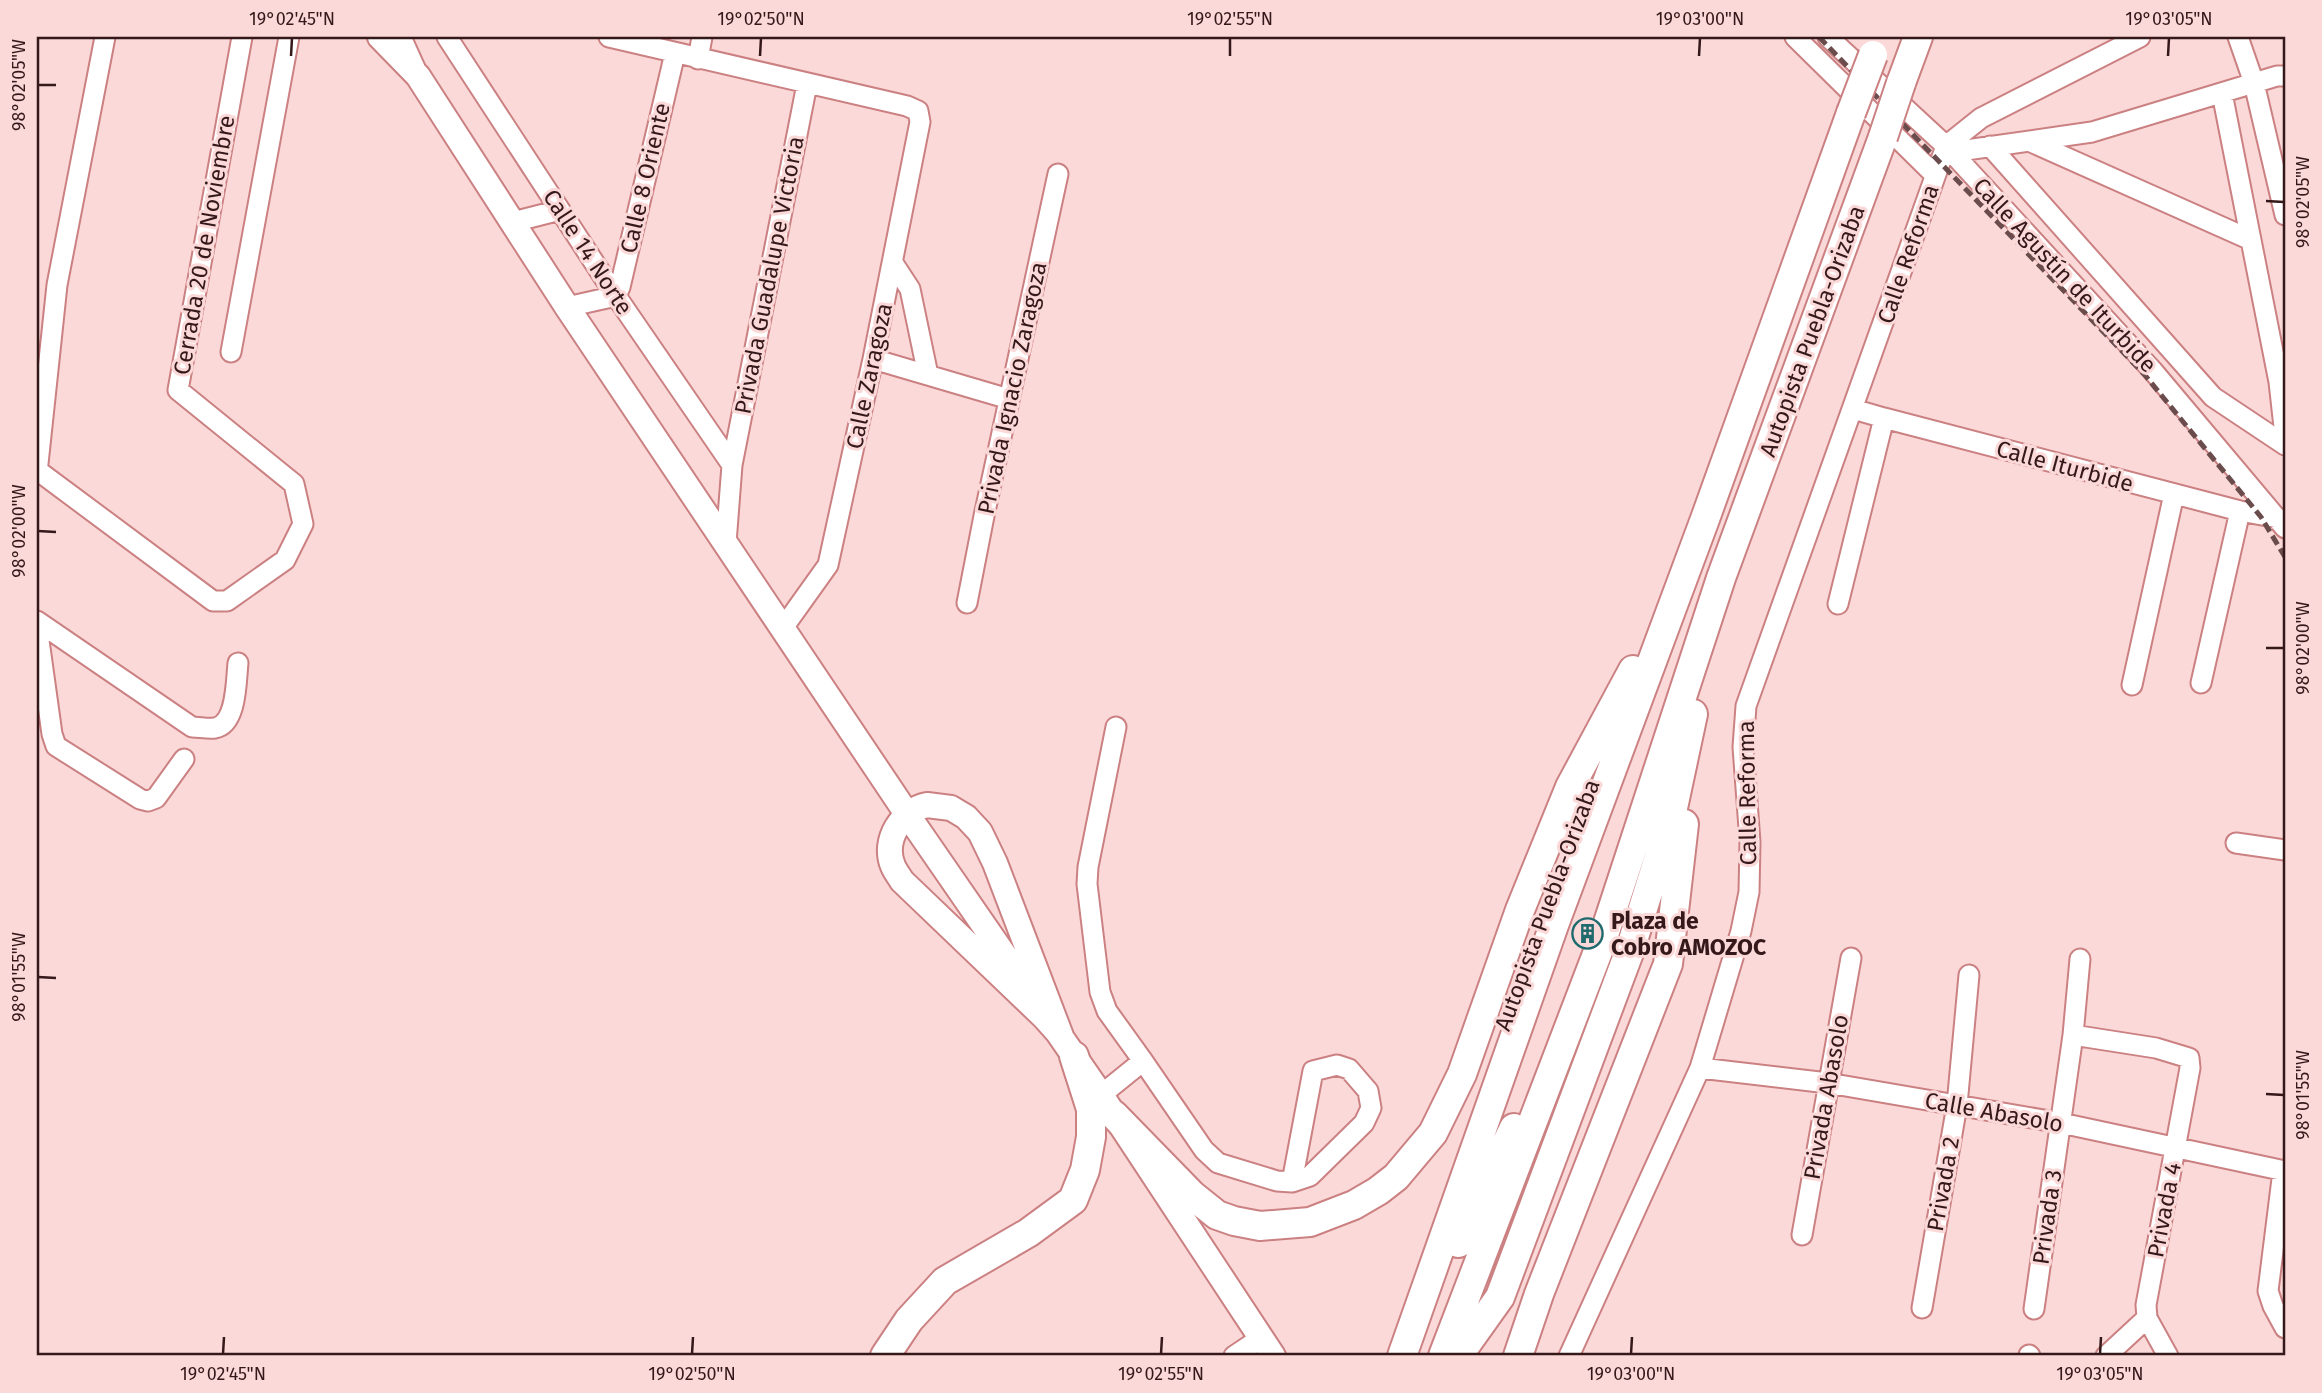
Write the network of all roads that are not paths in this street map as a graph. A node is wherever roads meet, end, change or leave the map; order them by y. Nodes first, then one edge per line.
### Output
1 (105, 37) edge
2 (242, 37) edge
3 (289, 37) edge
4 (380, 37) edge
5 (401, 37) edge
6 (446, 37) edge
7 (609, 37) edge
8 (702, 37) edge
9 (1795, 37) edge
10 (1828, 37) edge
11 (1918, 37) edge
12 (2140, 37) edge
13 (2238, 37) edge
14 (1876, 46) edge
15 (674, 53) junction
16 (698, 59) junction
17 (418, 76) junction
18 (2285, 76) edge
19 (2254, 83) junction
20 (807, 84) junction
21 (2222, 93) junction
22 (2029, 141) junction
23 (1990, 146) junction
24 (1949, 149) junction
25 (1058, 174) dead end
26 (1936, 175) junction
27 (559, 210) junction
28 (2285, 215) edge
29 (513, 222) junction
30 (2251, 240) junction
31 (893, 263) junction
32 (616, 296) junction
33 (567, 307) junction
34 (231, 352) dead end
35 (873, 359) junction
36 (928, 375) junction
37 (1009, 399) junction
38 (1853, 408) junction
39 (1884, 418) junction
40 (2285, 436) edge
41 (2285, 445) edge
42 (732, 465) junction
43 (37, 471) edge
44 (2174, 494) junction
45 (2239, 511) junction
46 (1705, 519) junction
47 (2282, 523) edge
48 (726, 543) junction
49 (1721, 578) junction
50 (967, 603) dead end
51 (1838, 604) dead end
52 (37, 623) edge
53 (783, 628) junction
54 (239, 663) dead end
55 (2201, 683) dead end
56 (2132, 685) dead end
57 (1116, 727) dead end
58 (184, 759) dead end
59 (907, 814) junction
60 (1684, 824) junction
61 (2236, 843) dead end
62 (2285, 850) edge
63 (1850, 958) dead end
64 (2080, 959) dead end
65 (1969, 975) dead end
66 (2073, 1035) junction
67 (1068, 1046) junction
68 (1143, 1061) junction
69 (1700, 1068) junction
70 (1828, 1083) junction
71 (1107, 1105) junction
72 (1957, 1105) junction
73 (2061, 1123) junction
74 (2176, 1149) junction
75 (2284, 1171) edge
76 (1292, 1182) junction
77 (1802, 1235) dead end
78 (1500, 1297) junction
79 (1421, 1303) junction
80 (1922, 1308) dead end
81 (2034, 1309) dead end
82 (2147, 1318) junction
83 (2285, 1328) edge
84 (1267, 1347) edge
85 (885, 1356) edge
86 (1234, 1356) edge
87 (1402, 1356) edge
88 (1443, 1356) edge
89 (1450, 1356) edge
90 (1458, 1356) edge
91 (1518, 1356) edge
92 (1569, 1356) edge
93 (2106, 1356) edge
94 (2168, 1356) edge

1 - 43 street
2 - 43 street, Cerrada 20 de Noviembre
3 - 34 street
4 - 17 main road
5 - 17 street
6 - 27 street, Calle 14 Norte
7 - 15 street
8 - 16 street
9 - 26 street
10 - 24 street, Calle Agustín de Iturbide
11 - 49 highway, Autopista Puebla-Orizaba, bridge
12 - 24 street
13 - 19 street
14 - 46 highway, Autopista Puebla-Orizaba, bridge
15 - 16 street
15 - 32 street, Calle 8 Oriente
16 - 20 street
17 - 29 main road
18 - 19 street
19 - 21 street
19 - 28 street
20 - 31 street, Calle Zaragoza
20 - 42 street, Privada Guadalupe Victoria
21 - 22 street
21 - 30 street
22 - 23 street
22 - 30 street
23 - 24 street
23 - 41 street
24 - 26 street, Calle Reforma
24 - 47 street, Calle Agustín de Iturbide
25 - 37 street, Privada Ignacio Zaragoza
26 - 38 street, Calle Reforma
27 - 29 street
27 - 32 street, Calle 14 Norte
29 - 33 main road
30 - 40 street
31 - 35 street, Calle Zaragoza
31 - 36 street
32 - 33 street
32 - 42 street, Calle 14 Norte
33 - 48 main road
35 - 36 street
35 - 53 street, Calle Zaragoza
36 - 37 street
37 - 50 street, Privada Ignacio Zaragoza
38 - 39 street, Calle Iturbide
38 - 69 street, Calle Reforma
39 - 44 street, Calle Iturbide
39 - 51 street
42 - 48 street, Privada Guadalupe Victoria
44 - 45 street, Calle Iturbide
44 - 56 street
45 - 47 street, Calle Iturbide
45 - 55 street
46 - 71 highway
46 - 79 highway, Autopista Puebla-Orizaba
46 - 79 highway, Autopista Puebla-Orizaba
48 - 53 main road
49 - 60 highway, Autopista Puebla-Orizaba
49 - 78 highway, Autopista Puebla-Orizaba
49 - 88 highway, Autopista Puebla-Orizaba
49 - 89 highway, Autopista Puebla-Orizaba
52 - 54 street
52 - 58 street
53 - 59 main road
57 - 68 street
59 - 67 main road
59 - 67 main road
59 - 67 main road
60 - 78 highway, Autopista Puebla-Orizaba
60 - 91 highway
61 - 62 street
63 - 70 street, Privada Abasolo
64 - 66 street, Privada 3
65 - 72 street, Privada 2
66 - 73 street, Privada 3
66 - 74 street, Privada 4
67 - 71 main road
67 - 85 highway
68 - 71 street
68 - 76 street
69 - 70 street, Calle Abasolo
69 - 92 street, Calle Reforma
70 - 72 street, Calle Abasolo
70 - 77 street, Privada Abasolo
71 - 84 main road
72 - 73 street, Calle Abasolo
72 - 80 street, Privada 2
73 - 74 street, Calle Abasolo
73 - 81 street, Privada 3
74 - 75 street, Calle Abasolo
74 - 82 street, Privada 4
75 - 83 street
76 - 76 street
78 - 90 highway, Autopista Puebla-Orizaba
79 - 87 highway, Autopista Puebla-Orizaba
82 - 93 street
82 - 94 street
84 - 86 street

